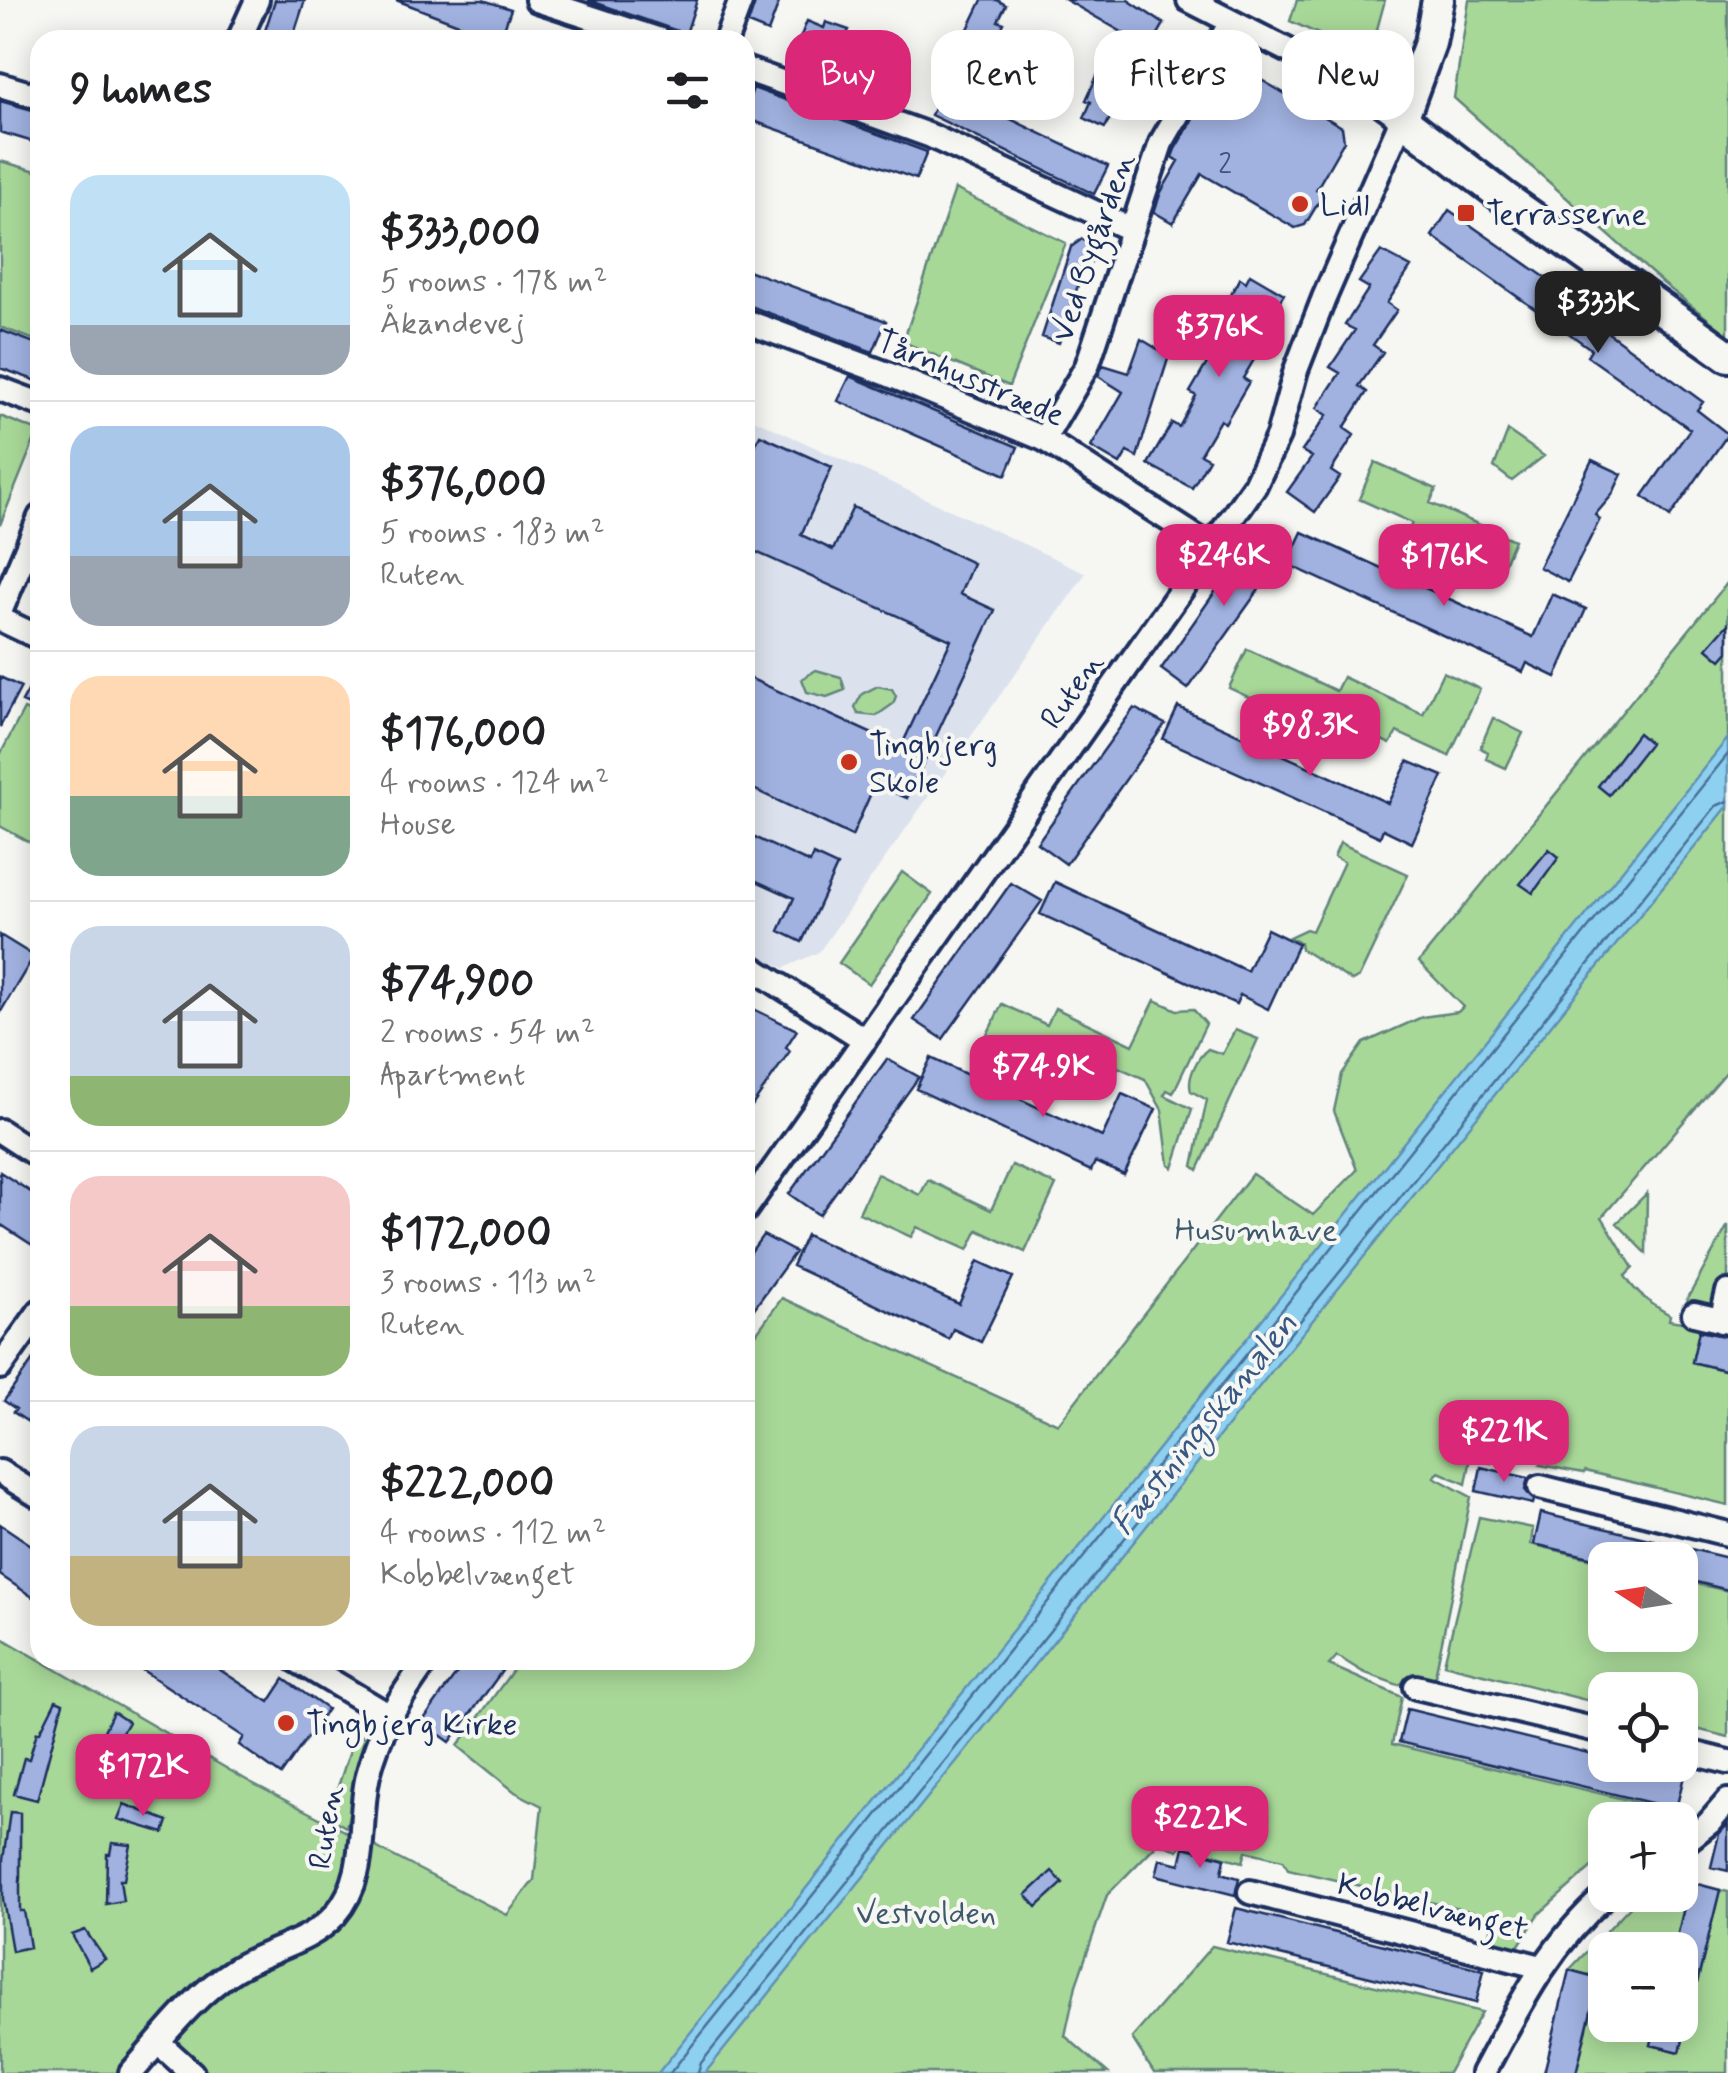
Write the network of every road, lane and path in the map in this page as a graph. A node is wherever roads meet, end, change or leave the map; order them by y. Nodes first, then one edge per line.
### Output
1 (257, 0) edge
2 (537, 0) edge
3 (741, 0) edge
4 (1188, 0) edge
5 (1438, 0) edge
6 (1230, 24) junction
7 (244, 30) edge
8 (629, 30) edge
9 (730, 30) edge
10 (1282, 46) edge
11 (755, 72) edge
12 (0, 85) edge
13 (1414, 86) edge
14 (30, 93) edge
15 (1402, 120) edge
16 (1403, 120) edge
17 (1130, 229) junction
18 (755, 325) edge
19 (1728, 356) edge
20 (0, 389) edge
21 (30, 400) edge
22 (1044, 438) junction
23 (30, 536) edge
24 (1211, 547) junction
25 (6, 582) edge
26 (0, 616) edge
27 (30, 632) edge
28 (755, 968) edge
29 (865, 1040) junction
30 (0, 1131) edge
31 (30, 1150) edge
32 (755, 1196) edge
33 (1728, 1292) edge
34 (1694, 1314) dead end
35 (1724, 1321) edge
36 (30, 1325) edge
37 (0, 1367) edge
38 (0, 1472) edge
39 (1540, 1487) dead end
40 (30, 1492) edge
41 (1728, 1534) edge
42 (313, 1670) edge
43 (420, 1670) edge
44 (1416, 1687) dead end
45 (388, 1714) junction
46 (1588, 1728) edge
47 (1698, 1754) edge
48 (1728, 1762) edge
49 (1728, 1801) edge
50 (1698, 1832) edge
51 (1250, 1892) dead end
52 (1588, 1911) edge
53 (1541, 1967) junction
54 (158, 2043) junction
55 (132, 2073) edge
56 (192, 2073) edge
57 (1483, 2073) edge

1 - 7 street
2 - 8 street
3 - 9 street
4 - 6 street
5 - 13 street, Ruten
6 - 10 street
6 - 17 street, Ved Bygården
11 - 17 street
12 - 14 street
15 - 24 street, Ruten
16 - 19 street
17 - 22 street, Ved Bygården
18 - 22 street, Tårnhusstræde
20 - 21 street
22 - 24 street, Tårnhusstræde
23 - 25 street
24 - 29 street, Ruten
25 - 26 street
26 - 27 street
28 - 29 street
29 - 32 street, Ruten
30 - 31 street
33 - 35 street
34 - 35 street
36 - 37 street
38 - 40 street
39 - 41 street
42 - 45 street
43 - 45 street, Ruten
44 - 46 street
45 - 54 street, Ruten
47 - 48 street
49 - 50 street
51 - 53 street, Kobbelvænget
52 - 53 street, Kobbelvænget
53 - 57 street, Kobbelvænget
54 - 55 street, Ruten
54 - 56 street

